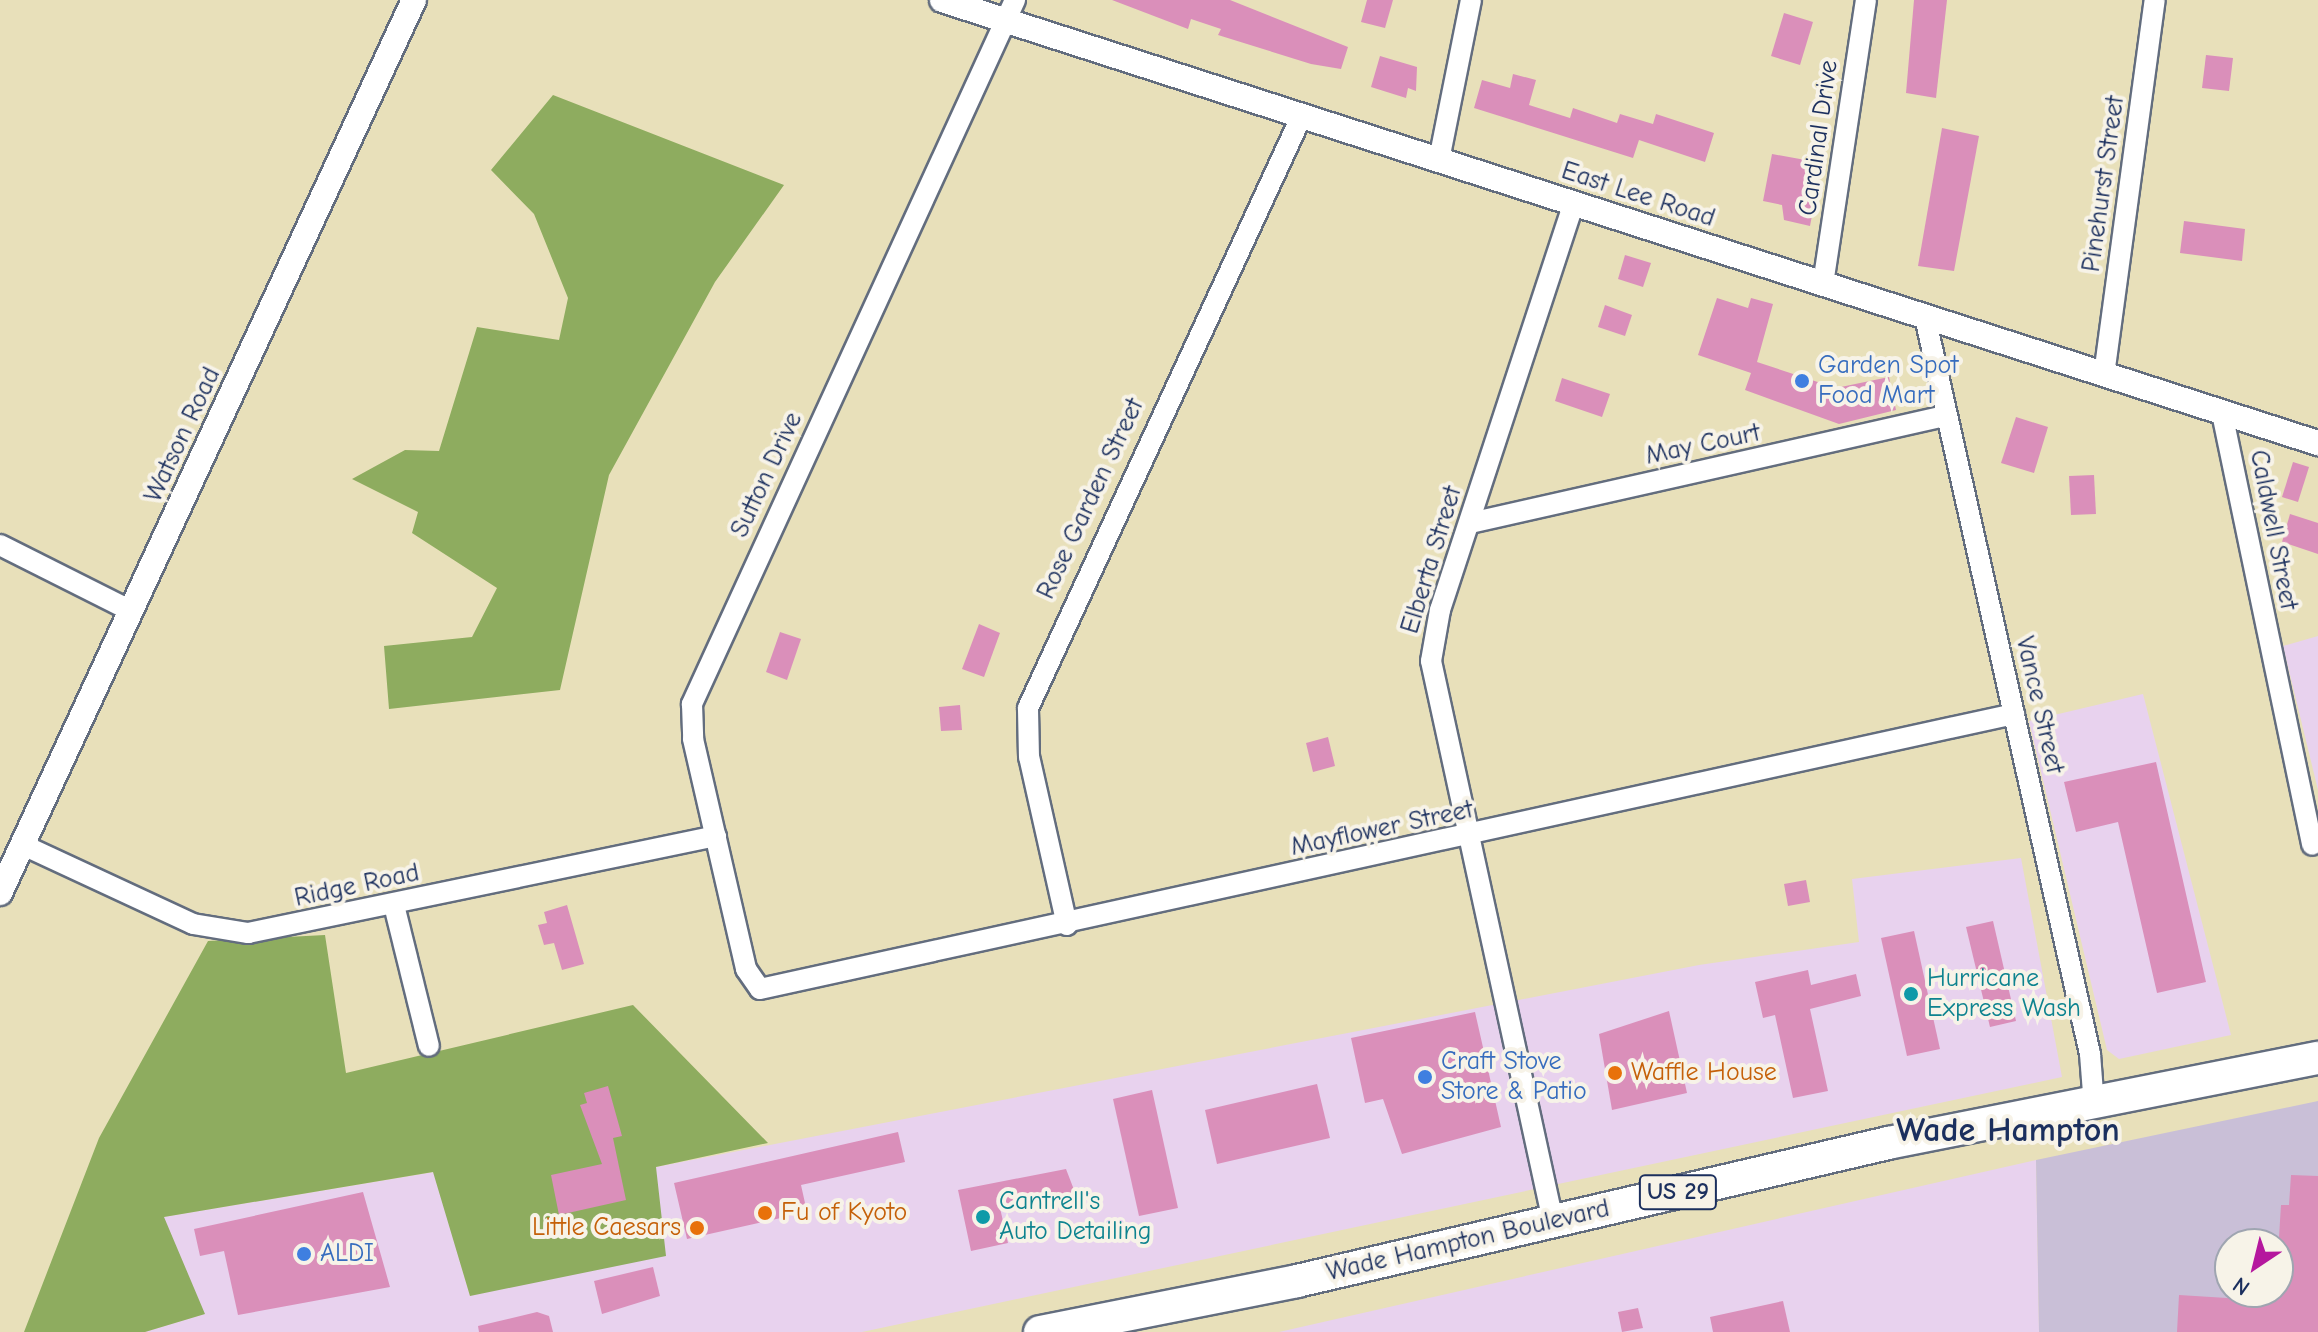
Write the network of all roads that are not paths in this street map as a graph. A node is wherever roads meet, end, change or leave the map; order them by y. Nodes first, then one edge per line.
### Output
1 (414, 0) edge
2 (942, 0) edge
3 (1471, 0) edge
4 (1866, 0) edge
5 (2155, 0) edge
6 (1010, 10) edge
7 (1302, 115) junction
8 (1439, 160) junction
9 (1574, 203) junction
10 (1823, 284) junction
11 (1925, 317) junction
12 (2104, 375) junction
13 (2222, 413) junction
14 (1946, 416) junction
15 (2318, 443) edge
16 (1470, 523) junction
17 (0, 545) edge
18 (131, 611) junction
19 (2014, 714) junction
20 (716, 836) junction
21 (1465, 837) junction
22 (23, 845) junction
23 (2312, 845) dead end
24 (0, 893) edge
25 (394, 905) junction
26 (1067, 925) junction
27 (760, 989) joint
28 (429, 1046) dead end
29 (2318, 1058) edge
30 (2094, 1106) junction
31 (1553, 1221) junction
32 (1040, 1332) edge

1 - 18 street, Watson Road
2 - 6 street, East Lee Road
3 - 8 street
4 - 10 street, Cardinal Drive
5 - 12 street, Pinehurst Street
6 - 7 street, East Lee Road
6 - 20 street, Sutton Drive
7 - 8 street, East Lee Road
7 - 26 street, Rose Garden Street
8 - 9 street, East Lee Road
9 - 10 street, East Lee Road
9 - 16 street, Elberta Street
10 - 11 street, East Lee Road
11 - 12 street, East Lee Road
11 - 14 street, Vance Street
12 - 13 street, East Lee Road
13 - 15 street, East Lee Road
13 - 23 street, Caldwell Street
14 - 16 street, May Court
14 - 19 street, Vance Street
16 - 21 street, Elberta Street
17 - 18 street
18 - 22 street, Watson Road
19 - 21 street, Mayflower Street
19 - 30 street, Vance Street
20 - 25 street, Ridge Road
20 - 27 street, Sutton Drive
21 - 26 street, Mayflower Street
21 - 31 street, Elberta Street
22 - 24 street, Watson Road
22 - 25 street, Ridge Road
25 - 28 street
26 - 27 street, Mayflower Street
29 - 30 main road, Wade Hampton Boulevard / US 29
30 - 31 main road, Wade Hampton Boulevard / US 29
31 - 32 main road, Wade Hampton Boulevard / US 29

